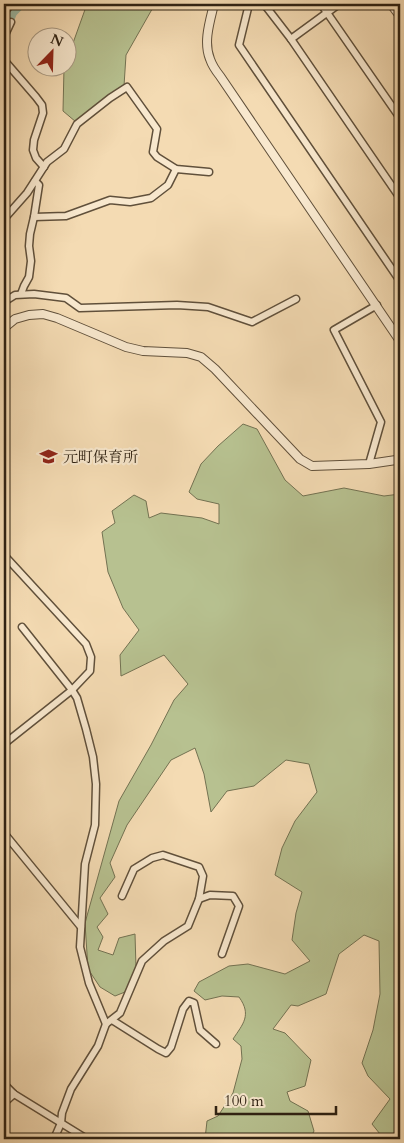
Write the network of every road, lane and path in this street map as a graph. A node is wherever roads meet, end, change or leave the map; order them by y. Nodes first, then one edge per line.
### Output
1 (11, 4) edge
2 (214, 4) edge
3 (249, 4) edge
4 (264, 4) edge
5 (321, 4) edge
6 (339, 4) edge
7 (391, 4) edge
8 (328, 12) junction
9 (4, 13) edge
10 (400, 16) edge
11 (11, 22) dead end
12 (4, 37) edge
13 (291, 39) junction
14 (4, 60) edge
15 (400, 118) edge
16 (44, 167) junction
17 (176, 169) junction
18 (209, 172) dead end
19 (35, 182) junction
20 (400, 198) edge
21 (34, 217) junction
22 (4, 219) edge
23 (400, 281) edge
24 (21, 294) junction
25 (296, 299) dead end
26 (4, 305) edge
27 (376, 305) junction
28 (4, 328) edge
29 (400, 340) edge
30 (400, 457) edge
31 (368, 464) junction
32 (4, 555) edge
33 (22, 627) dead end
34 (72, 690) junction
35 (4, 744) edge
36 (4, 834) edge
37 (122, 896) dead end
38 (199, 899) junction
39 (80, 927) junction
40 (222, 954) dead end
41 (109, 1022) junction
42 (216, 1044) dead end
43 (4, 1084) edge
44 (14, 1094) junction
45 (4, 1103) edge
46 (61, 1123) junction
47 (54, 1139) edge
48 (87, 1139) edge

1 - 9 street
2 - 27 street
3 - 23 street
4 - 13 street
5 - 8 street
6 - 8 street
7 - 10 street
8 - 13 street
8 - 15 street
11 - 12 street
13 - 20 street
14 - 16 street
16 - 17 street
16 - 19 street
17 - 18 street
17 - 21 street
19 - 21 street
19 - 22 street
21 - 24 street
24 - 25 street
24 - 26 street
27 - 29 street
27 - 31 street
28 - 31 street
30 - 31 street
32 - 34 street
33 - 34 street
34 - 35 street
34 - 39 street
36 - 39 street
37 - 38 street
38 - 40 street
38 - 41 street
39 - 41 street
41 - 42 street
41 - 46 street
43 - 44 street
44 - 45 street
44 - 46 street
46 - 47 street
46 - 48 street

